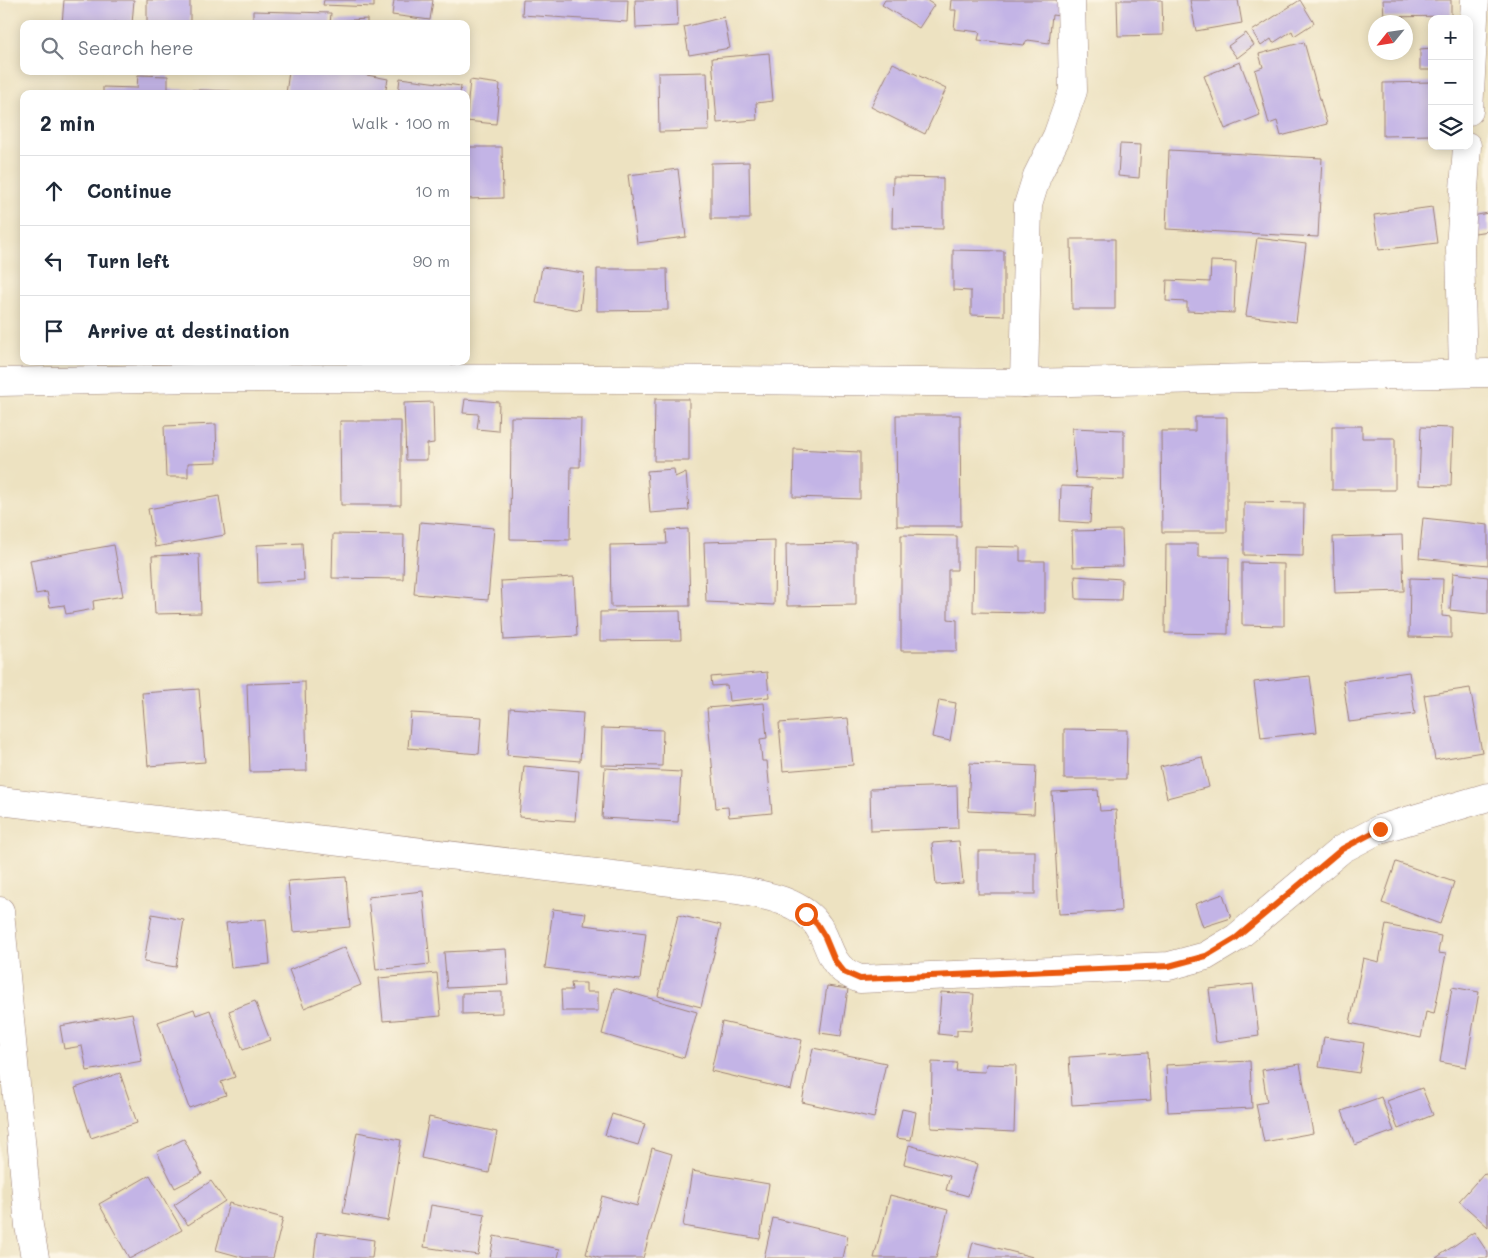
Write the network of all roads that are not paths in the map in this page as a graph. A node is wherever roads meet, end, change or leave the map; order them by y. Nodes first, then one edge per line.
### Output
1 (1071, 0) edge
2 (1475, 0) edge
3 (1469, 105) edge
4 (1467, 150) edge
5 (1475, 373) edge
6 (0, 382) edge
7 (1024, 383) junction
8 (1488, 797) edge
9 (0, 801) edge
10 (0, 911) edge
11 (35, 1258) edge

1 - 7 street
2 - 3 street
4 - 5 street
5 - 7 street
6 - 7 street
8 - 9 street
10 - 11 street

